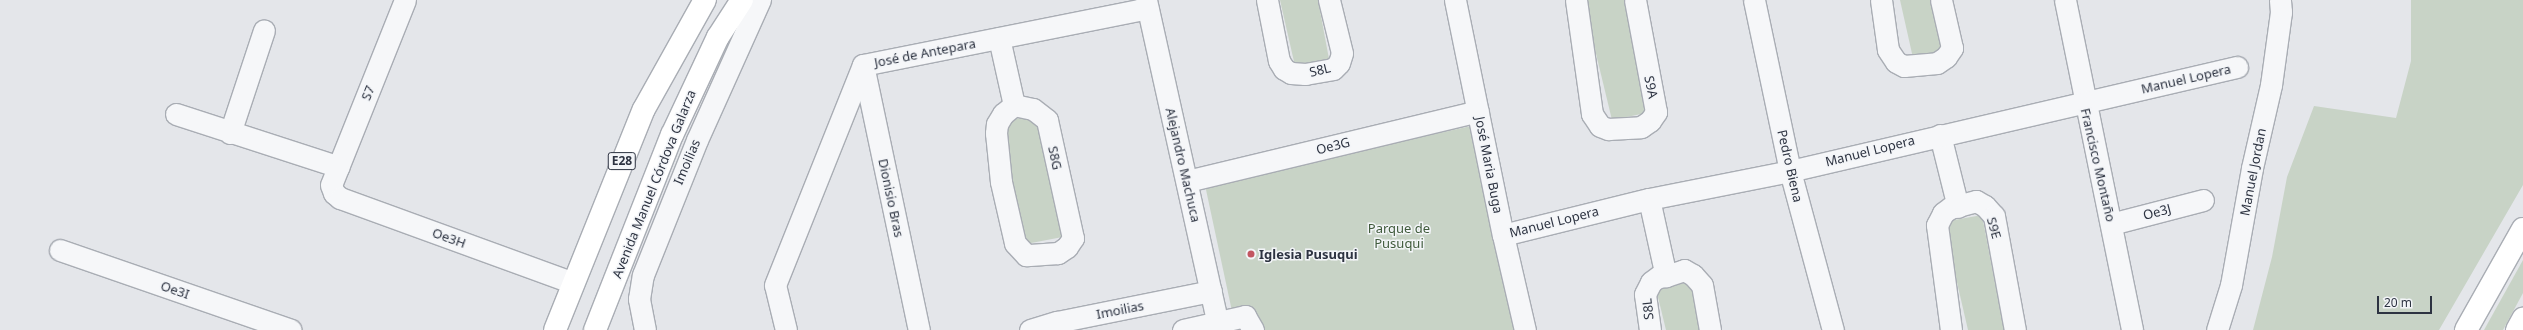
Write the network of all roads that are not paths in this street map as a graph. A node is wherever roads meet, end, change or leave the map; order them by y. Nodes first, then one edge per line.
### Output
1 (405, 0) edge
2 (705, 0) edge
3 (742, 0) edge
4 (760, 0) edge
5 (1267, 0) edge
6 (1329, 0) edge
7 (1455, 0) edge
8 (1576, 0) edge
9 (1635, 0) edge
10 (1754, 0) edge
11 (1881, 0) edge
12 (1941, 0) edge
13 (2065, 0) edge
14 (1147, 4) edge
15 (2280, 6) edge
16 (264, 30) dead end
17 (999, 38) junction
18 (863, 65) junction
19 (2237, 67) dead end
20 (2084, 101) junction
21 (1014, 105) junction
22 (1478, 111) junction
23 (176, 114) dead end
24 (230, 133) junction
25 (1940, 134) junction
26 (1790, 171) junction
27 (335, 176) junction
28 (1187, 181) junction
29 (1648, 199) junction
30 (2203, 200) dead end
31 (1958, 207) junction
32 (2111, 224) junction
33 (2523, 229) edge
34 (1503, 235) junction
35 (60, 250) dead end
36 (1666, 276) junction
37 (573, 283) junction
38 (1211, 291) junction
39 (2523, 319) edge
40 (1058, 326) edge
41 (1219, 326) edge
42 (291, 330) edge
43 (556, 330) edge
44 (595, 330) edge
45 (645, 330) edge
46 (786, 330) edge
47 (919, 330) edge
48 (1030, 330) edge
49 (1183, 330) edge
50 (1253, 330) edge
51 (1525, 330) edge
52 (1650, 330) edge
53 (1710, 330) edge
54 (1833, 330) edge
55 (1951, 330) edge
56 (2015, 330) edge
57 (2132, 330) edge
58 (2217, 330) edge
59 (2466, 330) edge
60 (2517, 330) edge

1 - 27 street, S7
2 - 37 main road, E28
3 - 44 main road, Avenida Manuel Córdova Galarza / E28
4 - 45 street, Imoilias
5 - 6 street, S8L
7 - 22 street, José Maria Buga
8 - 9 street, S9A
10 - 26 street, Pedro Biena
11 - 12 street
13 - 20 street, Francisco Montaño
14 - 17 street, José de Antepara
14 - 28 street, Alejandro Machuca
15 - 58 street, Manuel Jordan
16 - 24 street
17 - 18 street, José de Antepara
17 - 21 street
18 - 46 street, José de Antepara
18 - 47 street, Dionisio Bras
19 - 20 street, Manuel Lopera
20 - 25 street, Manuel Lopera
20 - 32 street, Francisco Montaño
21 - 21 street, S8G
22 - 28 street, Oe3G
22 - 34 street, José Maria Buga
23 - 24 street
24 - 27 street
25 - 26 street, Manuel Lopera
25 - 31 street
26 - 29 street, Manuel Lopera
26 - 54 street, Pedro Biena
27 - 37 street, Oe3H
28 - 38 street, Alejandro Machuca
29 - 34 street, Manuel Lopera
29 - 36 street
30 - 32 street, Oe3J
31 - 55 street
31 - 56 street, S9E
32 - 57 street, Francisco Montaño
33 - 59 main road
34 - 51 street, José Maria Buga
35 - 42 street, Oe3I
36 - 52 street, S8L
36 - 53 street
37 - 43 main road, E28
38 - 40 street, Imoilias
38 - 41 street, Alejandro Machuca
39 - 60 main road
40 - 48 street, Imoilias
41 - 49 street
41 - 50 street

